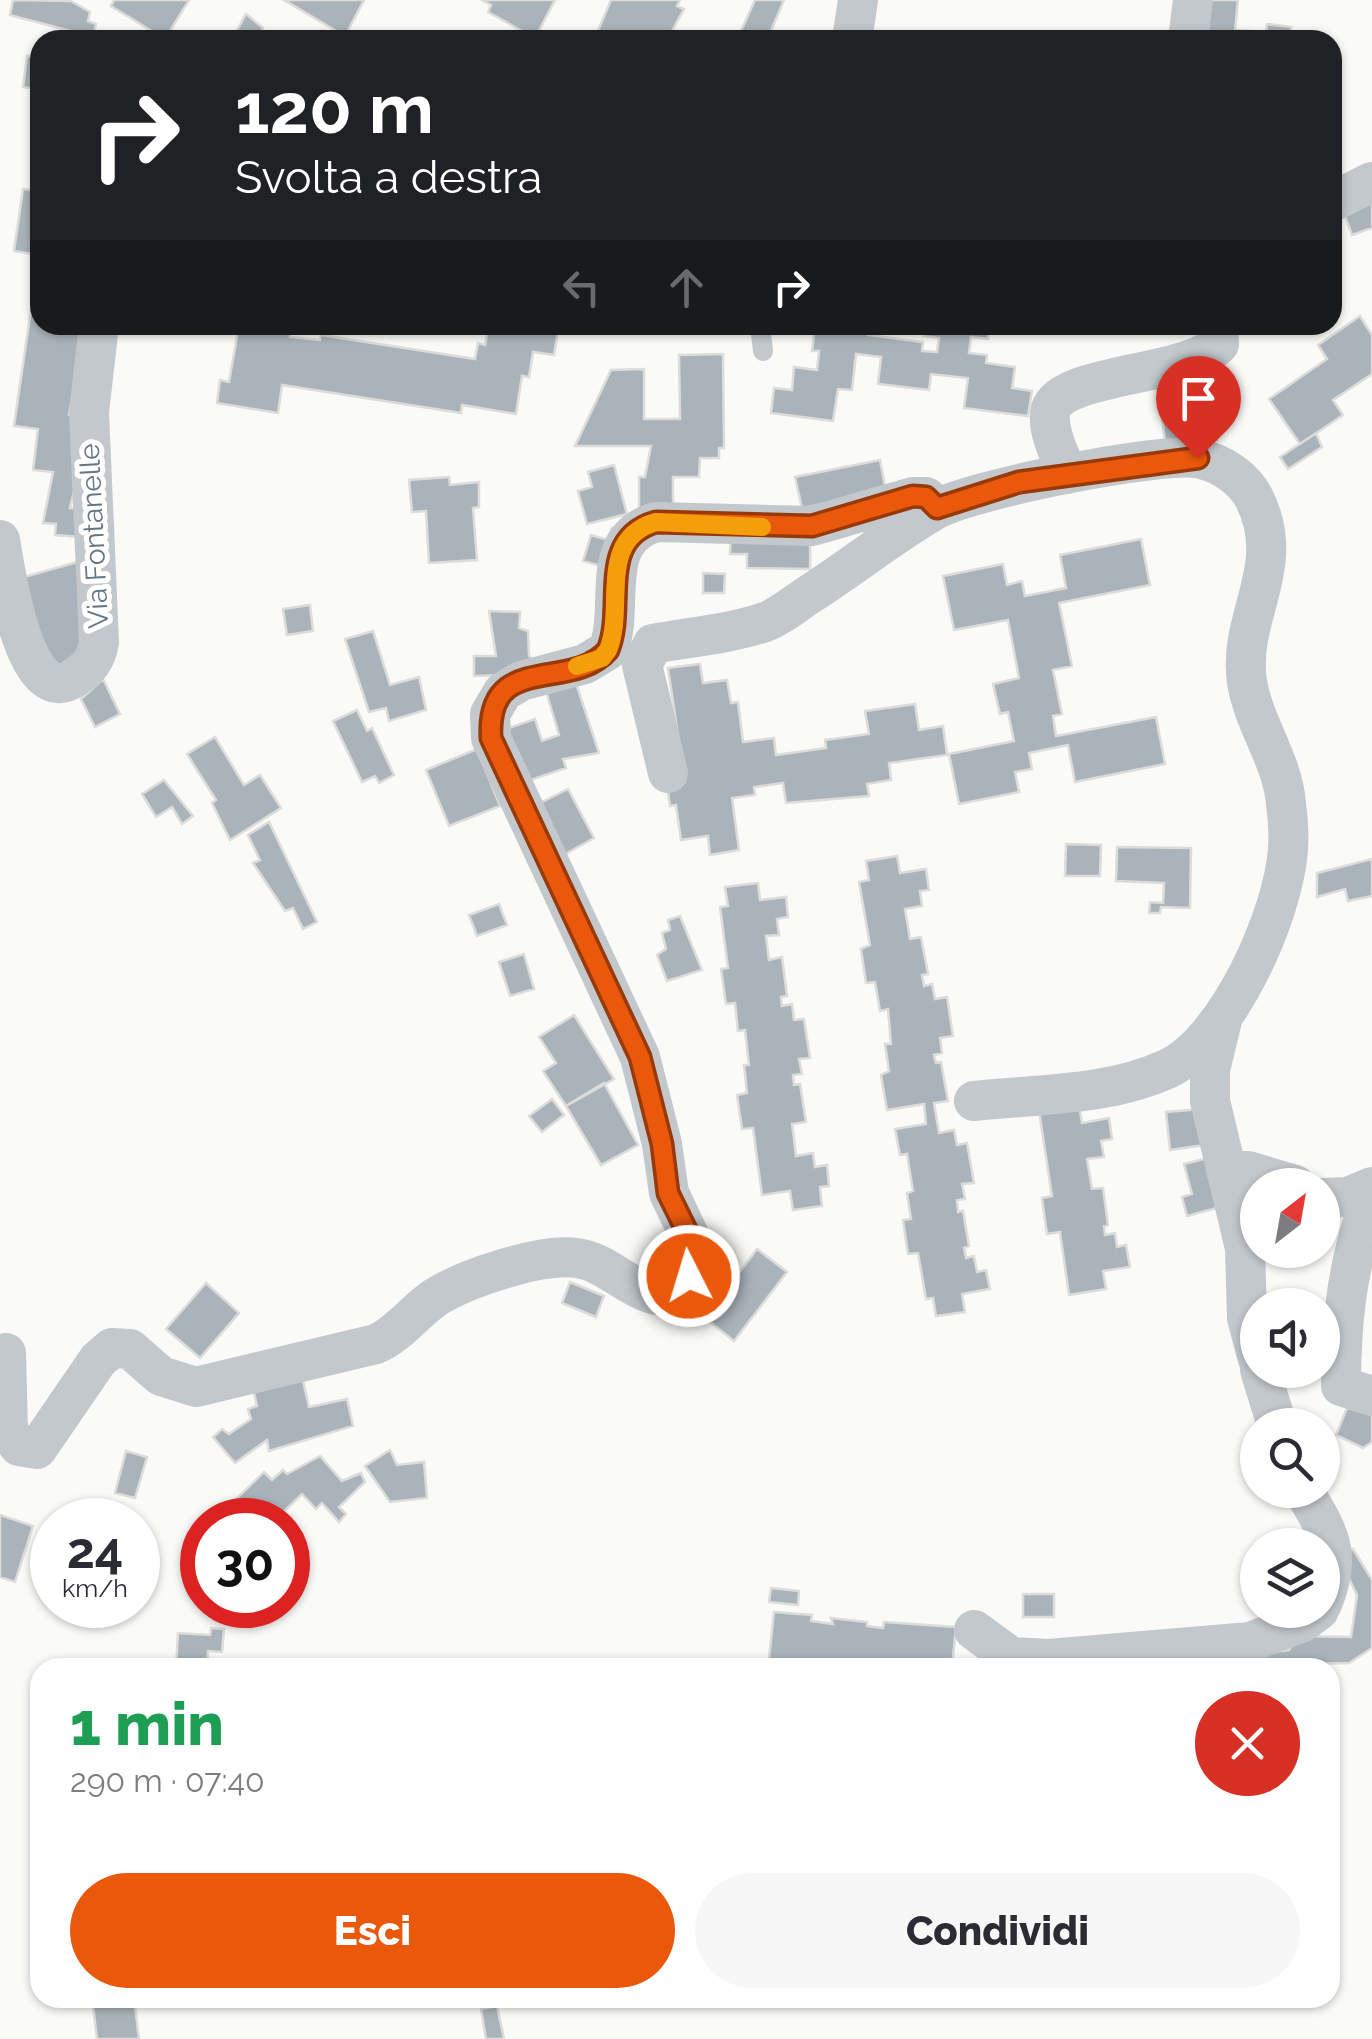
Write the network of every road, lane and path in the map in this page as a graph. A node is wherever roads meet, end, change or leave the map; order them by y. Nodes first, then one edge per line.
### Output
1 (858, 0) edge
2 (1193, 0) edge
3 (854, 30) edge
4 (1189, 30) edge
5 (1372, 182) edge
6 (1342, 197) edge
7 (98, 335) edge
8 (762, 335) edge
9 (1219, 335) edge
10 (764, 350) dead end
11 (1066, 474) junction
12 (937, 508) junction
13 (0, 540) edge
14 (668, 773) dead end
15 (1224, 1014) junction
16 (974, 1100) dead end
17 (1226, 1171) junction
18 (1240, 1171) edge
19 (1372, 1187) edge
20 (1340, 1197) edge
21 (1372, 1218) edge
22 (1246, 1288) edge
23 (6, 1353) dead end
24 (1372, 1396) edge
25 (1286, 1628) edge
26 (974, 1630) dead end

1 - 3 street
2 - 4 street
5 - 6 street
7 - 13 street, Via Fontanelle
8 - 10 lane
9 - 11 street
11 - 12 street
11 - 15 street
12 - 14 street
12 - 23 street
15 - 16 street
15 - 17 street
17 - 18 street
17 - 22 street
19 - 20 street
21 - 24 street
25 - 26 street

